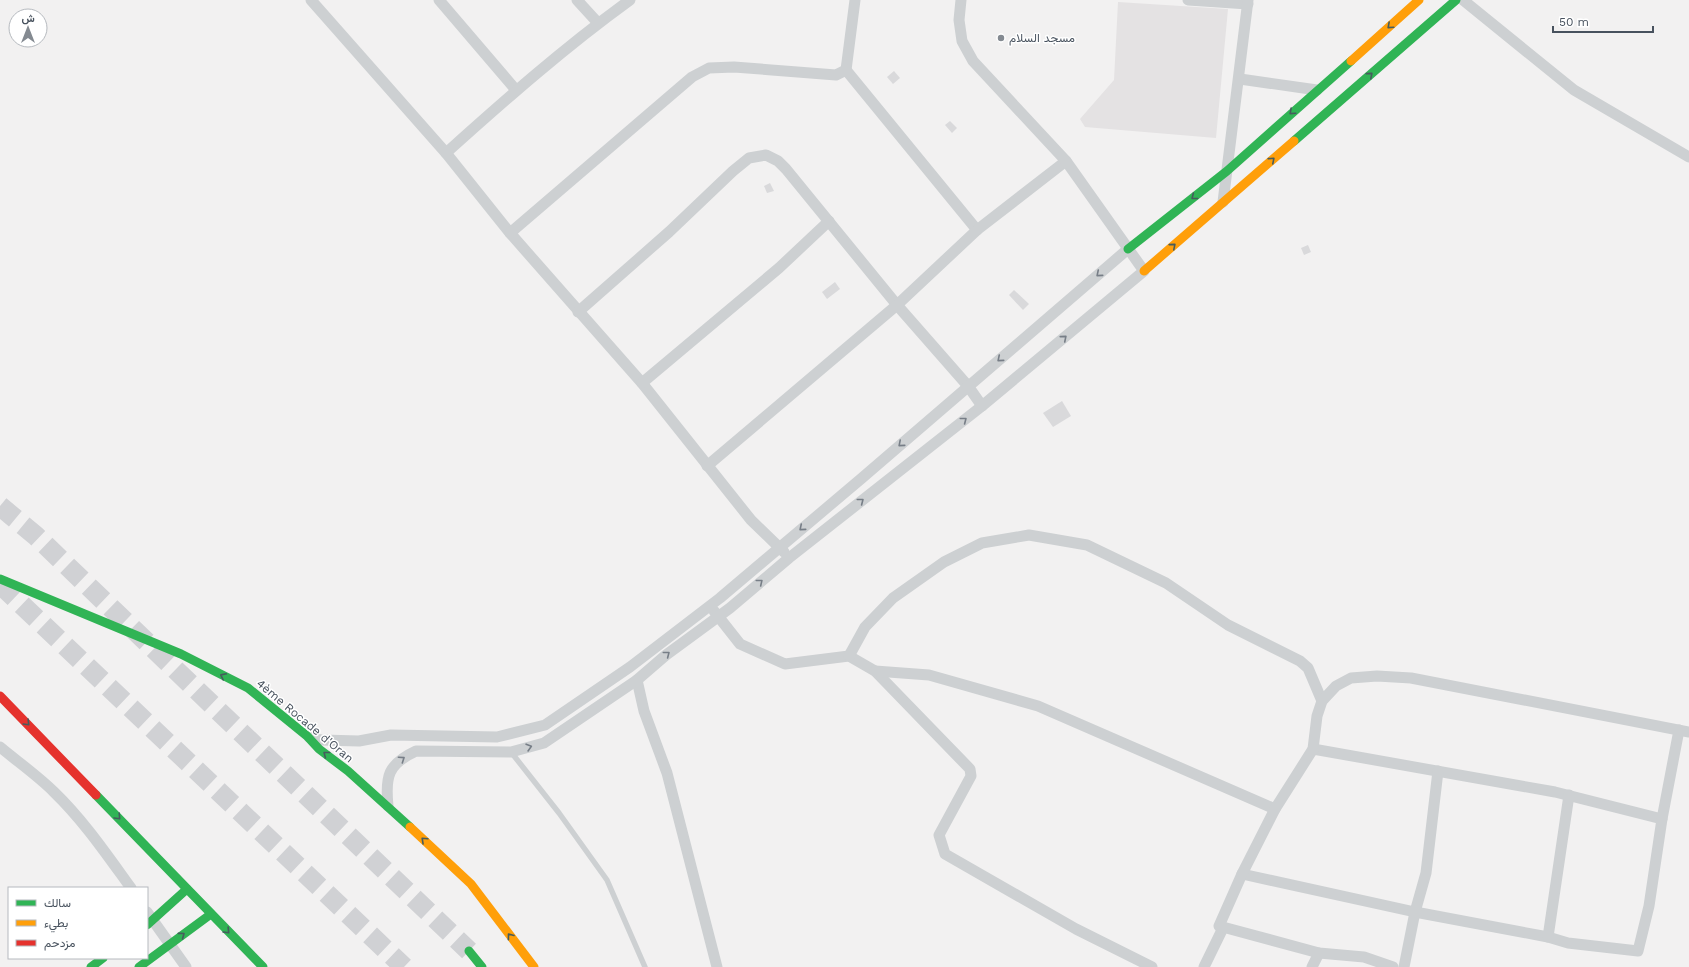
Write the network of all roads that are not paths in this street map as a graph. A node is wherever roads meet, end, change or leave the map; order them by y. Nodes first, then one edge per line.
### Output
1 (311, 0) edge
2 (439, 0) edge
3 (577, 0) edge
4 (630, 0) edge
5 (855, 0) edge
6 (961, 0) edge
7 (1188, 0) edge
8 (1419, 0) edge
9 (1456, 0) edge
10 (1463, 0) edge
11 (1248, 2) edge
12 (598, 23) junction
13 (846, 70) junction
14 (1240, 79) junction
15 (516, 90) junction
16 (1317, 90) junction
17 (446, 153) junction
18 (1689, 157) edge
19 (1066, 161) junction
20 (1227, 171) junction
21 (1224, 202) junction
22 (829, 221) junction
23 (977, 230) junction
24 (510, 233) junction
25 (1128, 249) junction
26 (1144, 271) junction
27 (897, 304) junction
28 (578, 312) junction
29 (642, 383) junction
30 (968, 386) junction
31 (982, 406) junction
32 (707, 466) junction
33 (780, 546) junction
34 (789, 558) junction
35 (0, 579) edge
36 (710, 605) junction
37 (718, 617) junction
38 (849, 656) junction
39 (875, 671) junction
40 (637, 680) junction
41 (0, 696) edge
42 (1322, 701) junction
43 (1684, 731) edge
44 (307, 736) junction
45 (497, 737) junction
46 (0, 747) edge
47 (1313, 748) junction
48 (506, 753) junction
49 (1438, 771) junction
50 (1569, 795) junction
51 (388, 806) junction
52 (1275, 809) junction
53 (1662, 819) junction
54 (1242, 874) junction
55 (130, 887) edge
56 (187, 890) junction
57 (1415, 912) junction
58 (211, 914) junction
59 (149, 919) edge
60 (1223, 928) junction
61 (1548, 937) junction
62 (169, 945) junction
63 (470, 951) tunnel mouth
64 (1319, 953) junction
65 (102, 959) edge
66 (91, 967) edge
67 (139, 967) edge
68 (186, 967) edge
69 (263, 967) edge
70 (482, 967) edge
71 (534, 967) edge
72 (645, 967) edge
73 (717, 967) edge
74 (1152, 967) edge
75 (1204, 967) edge
76 (1312, 967) edge
77 (1393, 967) edge
78 (1404, 967) edge

1 - 17 street
2 - 15 street
3 - 12 street
4 - 12 street
5 - 13 street
6 - 19 street
7 - 11 street
8 -> 16 main road
21 -> 9 main road
10 - 18 street
11 - 14 street
12 - 15 street
13 - 23 street
13 - 24 street
14 - 16 street
14 - 20 street
15 - 17 street
16 -> 20 main road
17 - 24 street
19 - 23 street
19 - 25 street
20 - 21 street
20 -> 25 main road
26 -> 21 main road
22 - 27 street
22 - 28 street
22 - 29 street
23 - 27 street
24 - 28 street
25 - 26 street
25 -> 30 street
31 -> 26 street
27 - 30 street
27 - 32 street
28 - 29 street
29 - 32 street
30 - 31 street
30 -> 33 street
34 -> 31 street
32 - 33 street
33 - 34 street
33 - 36 street
37 -> 34 street
44 -> 35 main road, 4ème Rocade d'Oran
36 - 37 street
36 - 45 street
37 - 38 street
40 -> 37 street
38 - 39 street
38 - 42 street
39 - 52 street
39 - 74 street
48 -> 40 street
40 - 73 street
41 -> 56 main road
42 - 43 street
42 - 47 street
43 - 53 street
44 - 45 street
51 -> 44 main road, 4ème Rocade d'Oran
45 - 48 street
46 - 55 street
47 - 49 street
47 - 52 street
51 -> 48 street
48 - 72 lane
49 - 50 street
49 - 57 street
50 - 53 street
50 - 61 street
71 -> 51 main road, 4ème Rocade d'Oran
52 - 54 street
53 - 61 street
54 - 57 street
54 - 60 street
56 - 58 main road
56 - 59 main road
57 - 61 street
57 - 78 street
62 -> 58 main road
58 -> 69 main road
59 - 62 street
60 - 64 street
60 - 75 street
62 - 67 main road
62 - 68 street
63 - 70 main road
64 - 76 street
64 - 77 street
65 - 66 main road

